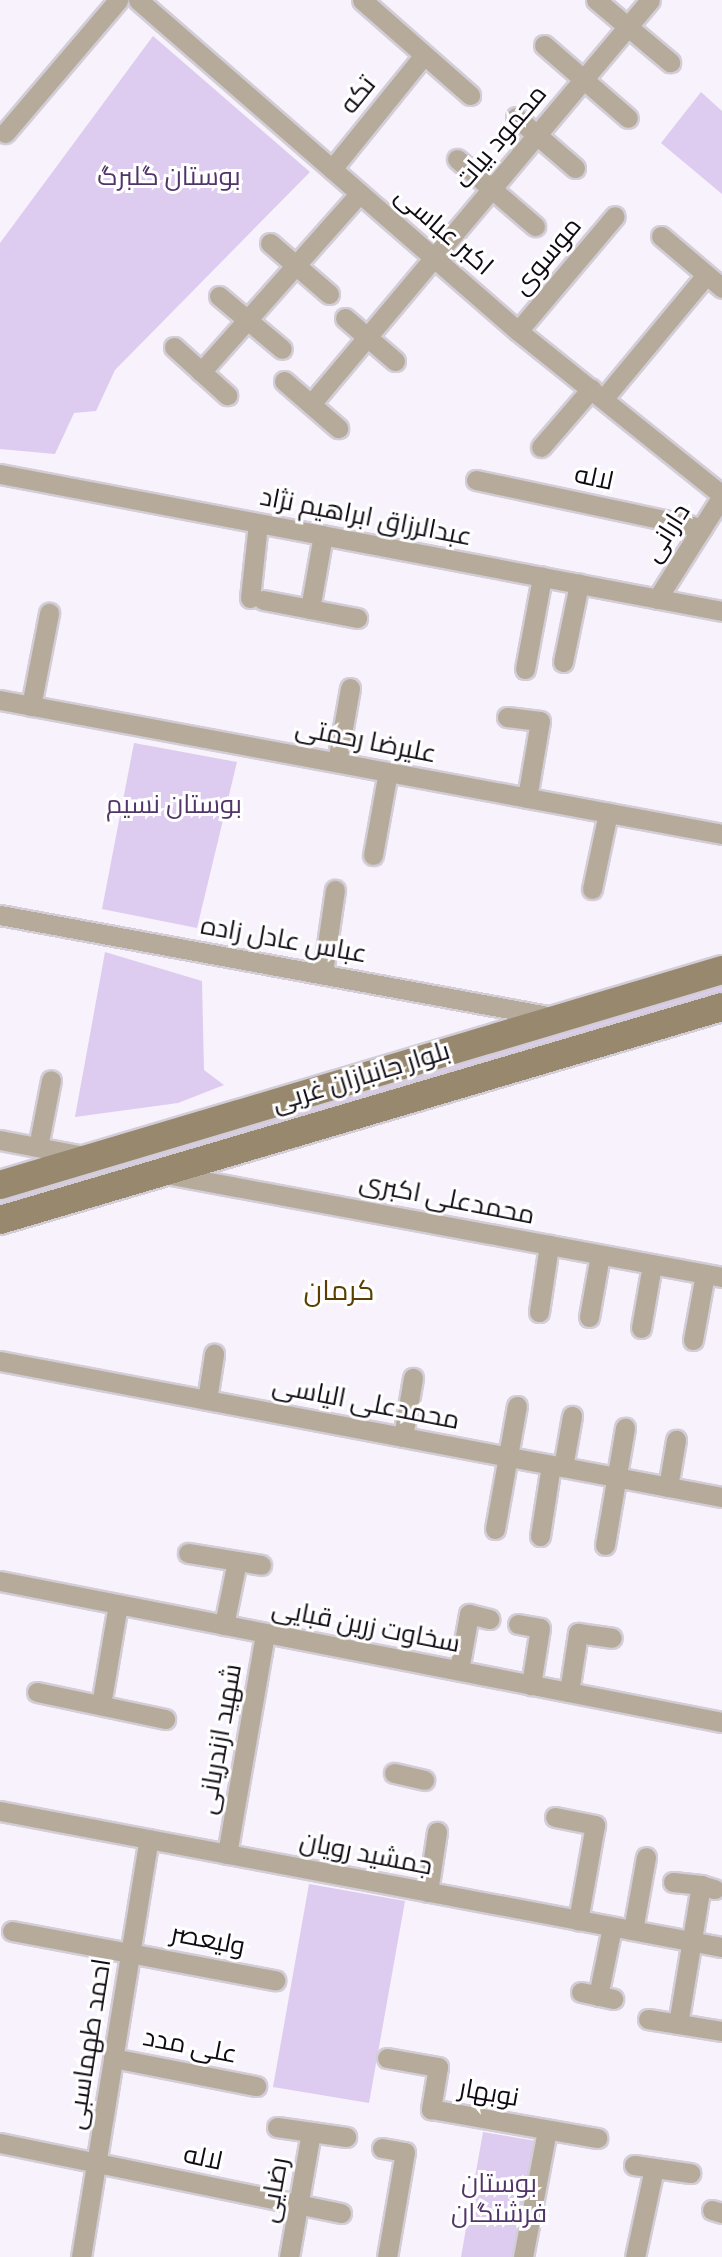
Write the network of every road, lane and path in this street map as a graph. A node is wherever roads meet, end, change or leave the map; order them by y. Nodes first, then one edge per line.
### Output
1 (118, 0) edge
2 (138, 0) edge
3 (362, 0) edge
4 (596, 0) edge
5 (650, 0) edge
6 (628, 27) junction
7 (544, 45) dead end
8 (424, 55) junction
9 (670, 62) dead end
10 (583, 80) junction
11 (470, 95) dead end
12 (516, 117) dead end
13 (628, 118) dead end
14 (5, 133) dead end
15 (537, 135) junction
16 (457, 159) dead end
17 (575, 168) dead end
18 (332, 169) junction
19 (491, 190) junction
20 (360, 193) junction
21 (615, 216) dead end
22 (535, 226) dead end
23 (661, 236) dead end
24 (270, 243) dead end
25 (434, 257) junction
26 (295, 265) junction
27 (706, 275) junction
28 (722, 288) edge
29 (329, 294) dead end
30 (219, 296) dead end
31 (345, 318) dead end
32 (247, 320) junction
33 (518, 331) junction
34 (367, 337) junction
35 (174, 347) dead end
36 (282, 349) dead end
37 (395, 361) dead end
38 (201, 372) junction
39 (284, 381) dead end
40 (598, 394) junction
41 (227, 395) dead end
42 (311, 404) junction
43 (338, 428) dead end
44 (541, 447) dead end
45 (0, 474) edge
46 (476, 480) dead end
47 (722, 496) edge
48 (258, 523) junction
49 (702, 528) junction
50 (323, 535) junction
51 (542, 577) junction
52 (579, 584) junction
53 (657, 599) junction
54 (310, 609) junction
55 (722, 611) edge
56 (49, 613) dead end
57 (357, 618) dead end
58 (563, 662) dead end
59 (525, 669) dead end
60 (350, 688) dead end
61 (0, 700) edge
62 (32, 706) junction
63 (507, 716) dead end
64 (337, 762) junction
65 (388, 772) junction
66 (527, 798) junction
67 (608, 813) junction
68 (722, 834) edge
69 (373, 855) dead end
70 (592, 889) dead end
71 (335, 890) dead end
72 (0, 915) edge
73 (722, 970) edge
74 (323, 972) junction
75 (722, 1007) edge
76 (558, 1018) junction
77 (51, 1080) dead end
78 (0, 1140) edge
79 (38, 1147) junction
80 (93, 1157) junction
81 (162, 1173) junction
82 (0, 1185) edge
83 (5, 1220) edge
84 (549, 1245) junction
85 (600, 1255) junction
86 (652, 1265) junction
87 (714, 1276) edge
88 (539, 1312) dead end
89 (589, 1317) dead end
90 (641, 1328) dead end
91 (693, 1340) dead end
92 (214, 1354) dead end
93 (0, 1361) edge
94 (414, 1378) dead end
95 (207, 1400) junction
96 (517, 1406) dead end
97 (572, 1416) dead end
98 (625, 1428) dead end
99 (403, 1437) junction
100 (676, 1440) dead end
101 (508, 1457) junction
102 (557, 1466) junction
103 (617, 1477) junction
104 (668, 1487) junction
105 (722, 1497) edge
106 (495, 1529) dead end
107 (540, 1536) dead end
108 (605, 1545) dead end
109 (188, 1553) dead end
110 (237, 1561) junction
111 (261, 1565) dead end
112 (0, 1581) edge
113 (118, 1604) junction
114 (489, 1619) dead end
115 (518, 1624) dead end
116 (224, 1625) junction
117 (265, 1633) junction
118 (612, 1638) dead end
119 (458, 1670) junction
120 (531, 1685) junction
121 (37, 1692) dead end
122 (569, 1692) junction
123 (101, 1705) junction
124 (165, 1719) dead end
125 (722, 1722) edge
126 (394, 1773) dead end
127 (424, 1780) dead end
128 (0, 1811) edge
129 (555, 1817) dead end
130 (437, 1832) dead end
131 (149, 1839) junction
132 (227, 1854) junction
133 (646, 1857) dead end
134 (673, 1882) dead end
135 (428, 1892) junction
136 (578, 1920) junction
137 (612, 1927) junction
138 (633, 1930) junction
139 (12, 1931) dead end
140 (693, 1942) junction
141 (722, 1947) edge
142 (130, 1951) junction
143 (275, 1980) dead end
144 (598, 1996) dead end
145 (648, 2019) dead end
146 (678, 2024) junction
147 (721, 2031) edge
148 (113, 2058) junction
149 (387, 2058) dead end
150 (256, 2086) dead end
151 (277, 2127) dead end
152 (547, 2130) junction
153 (311, 2132) junction
154 (345, 2137) dead end
155 (597, 2138) dead end
156 (0, 2143) edge
157 (382, 2148) dead end
158 (96, 2163) junction
159 (690, 2173) dead end
160 (298, 2204) junction
161 (341, 2213) dead end
162 (81, 2257) edge
163 (289, 2257) edge
164 (387, 2257) edge
165 (523, 2257) edge
166 (635, 2257) edge

1 - 14 street
2 - 18 street, اکبر عباسی
3 - 8 street
4 - 6 street
5 - 6 street, محمود بیات
6 - 9 street
6 - 10 street, محمود بیات
7 - 10 street
8 - 11 street
8 - 18 street, تکه
10 - 13 street
10 - 15 street, محمود بیات
12 - 15 street
15 - 17 street
15 - 19 street, محمود بیات
16 - 19 street
18 - 20 street, اکبر عباسی
19 - 22 street
19 - 25 street, محمود بیات
20 - 25 street, اکبر عباسی
20 - 26 street
21 - 33 street, موسوی
23 - 27 street
24 - 26 street
25 - 33 street, اکبر عباسی
25 - 34 street, محمود بیات
26 - 29 street
26 - 32 street
27 - 28 street
27 - 40 street
30 - 32 street
31 - 34 street
32 - 36 street
32 - 38 street
33 - 40 street, اکبر عباسی
34 - 37 street
34 - 42 street, محمود بیات
35 - 38 street
38 - 41 street
39 - 42 street
40 - 44 street
40 - 47 street, اکبر عباسی
42 - 43 street
45 - 48 street, عبدالرزاق ابراهیم نژاد
46 - 49 street, لاله
47 - 49 street, دارانی
48 - 50 street, عبدالرزاق ابراهیم نژاد
48 - 54 street
49 - 53 street, دارانی
50 - 51 street, عبدالرزاق ابراهیم نژاد
50 - 54 street
51 - 52 street, عبدالرزاق ابراهیم نژاد
51 - 59 street
52 - 53 street, عبدالرزاق ابراهیم نژاد
52 - 58 street
53 - 55 street, عبدالرزاق ابراهیم نژاد
54 - 57 street
56 - 62 street
60 - 64 street
61 - 62 street, علیرضا رحمتی
62 - 64 street, علیرضا رحمتی
63 - 66 street
64 - 65 street, علیرضا رحمتی
65 - 66 street, علیرضا رحمتی
65 - 69 street
66 - 67 street, علیرضا رحمتی
67 - 68 street, علیرضا رحمتی
67 - 70 street
71 - 74 street
72 - 74 street, عباس عادل زاده
73 - 76 main road, بلوار جانبازان غربی
74 - 76 street, عباس عادل زاده
75 - 81 main road, بلوار جانبازان غربی
76 - 80 main road, بلوار جانبازان غربی
77 - 79 street
78 - 79 street
79 - 80 street
80 - 82 main road, بلوار جانبازان غربی
81 - 83 main road, بلوار جانبازان غربی
81 - 84 street, محمدعلی اکبری
84 - 85 street, محمدعلی اکبری
84 - 88 street
85 - 86 street, محمدعلی اکبری
85 - 89 street
86 - 87 street, محمدعلی اکبری
86 - 90 street
87 - 91 street
92 - 95 street
93 - 95 street, محمدعلی الیاسی
94 - 99 street
95 - 99 street, محمدعلی الیاسی
96 - 101 street
97 - 102 street
98 - 103 street
99 - 101 street, محمدعلی الیاسی
100 - 104 street
101 - 102 street, محمدعلی الیاسی
101 - 106 street
102 - 103 street, محمدعلی الیاسی
102 - 107 street
103 - 104 street, محمدعلی الیاسی
103 - 108 street
104 - 105 street, محمدعلی الیاسی
109 - 110 street
110 - 111 street
110 - 116 street
112 - 113 street, سخاوت زرین قبایی
113 - 116 street, سخاوت زرین قبایی
113 - 123 street
114 - 119 street
115 - 120 street
116 - 117 street, سخاوت زرین قبایی
117 - 119 street, سخاوت زرین قبایی
117 - 132 street, شهید ازندریانی
118 - 122 street
119 - 120 street, سخاوت زرین قبایی
120 - 122 street, سخاوت زرین قبایی
121 - 123 street
122 - 125 street, سخاوت زرین قبایی
123 - 124 street
126 - 127 street
128 - 131 street, جمشید رویان
129 - 136 street
130 - 135 street
131 - 132 street, جمشید رویان
131 - 142 street, احمد طهماسبی
132 - 135 street, جمشید رویان
133 - 138 street
134 - 140 street
135 - 136 street, جمشید رویان
136 - 137 street, جمشید رویان
137 - 138 street, جمشید رویان
137 - 144 street
138 - 140 street, جمشید رویان
139 - 142 street, ولیعصر
140 - 141 street, جمشید رویان
140 - 146 street
142 - 143 street, ولیعصر
142 - 148 street, احمد طهماسبی
145 - 146 street
146 - 147 street
148 - 150 street, علی مدد
148 - 158 street, احمد طهماسبی
149 - 152 street, نوبهار
151 - 153 street
152 - 155 street, نوبهار
152 - 165 street, نوبهار
153 - 154 street
153 - 160 street, رضایی
156 - 158 street, لاله
157 - 164 street
158 - 160 street, لاله
158 - 162 street, احمد طهماسبی
159 - 166 street
160 - 161 street, لاله
160 - 163 street, رضایی

